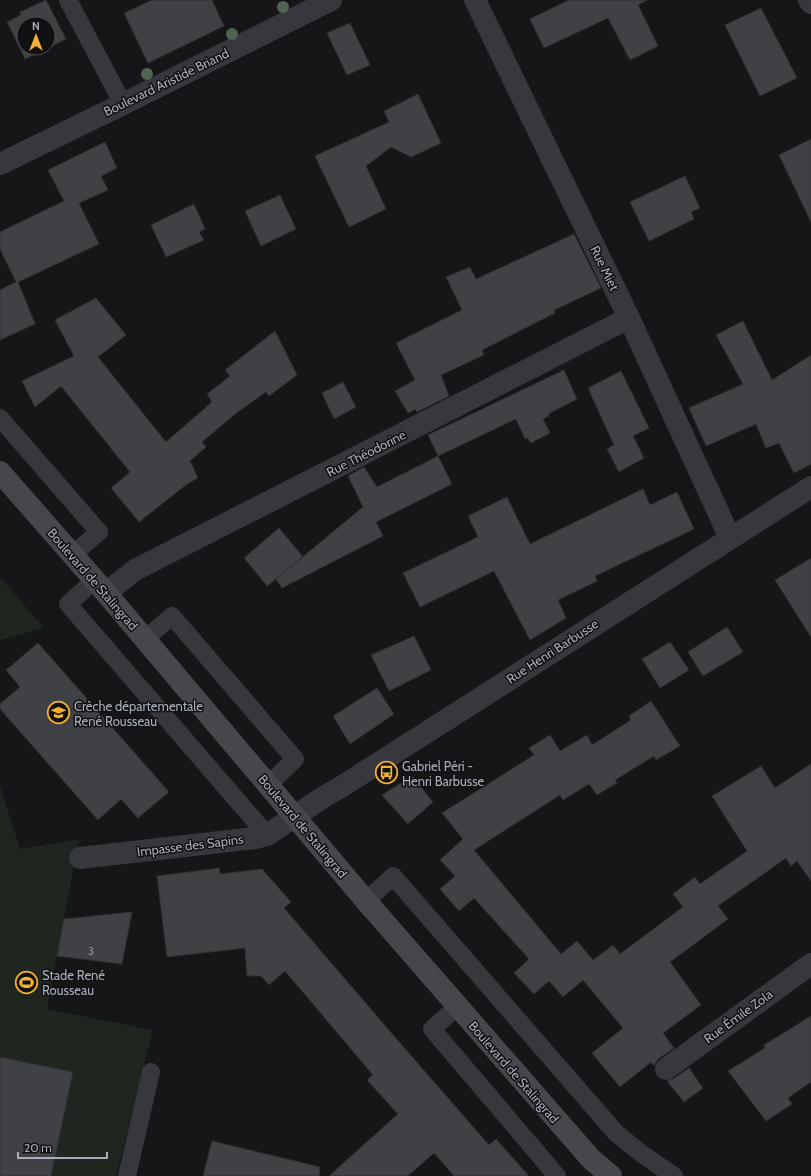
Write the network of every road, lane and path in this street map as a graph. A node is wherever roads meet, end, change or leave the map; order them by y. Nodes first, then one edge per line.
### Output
1 (68, 0) edge
2 (331, 0) edge
3 (475, 0) edge
4 (809, 0) edge
5 (811, 3) edge
6 (123, 104) junction
7 (0, 164) edge
8 (629, 318) junction
9 (0, 418) edge
10 (0, 472) edge
11 (811, 487) edge
12 (730, 538) junction
13 (72, 555) junction
14 (100, 586) junction
15 (145, 639) junction
16 (268, 785) junction
17 (294, 816) junction
18 (267, 835) junction
19 (80, 858) dead end
20 (366, 901) junction
21 (811, 964) edge
22 (458, 1007) junction
23 (666, 1069) dead end
24 (151, 1072) dead end
25 (127, 1176) edge
26 (558, 1176) edge
27 (611, 1176) edge
28 (674, 1176) edge

1 - 6 lane
2 - 6 street, Boulevard Aristide Briand
3 - 8 street, Rue Miet
4 - 5 street
6 - 7 street, Boulevard Aristide Briand
8 - 12 street, Rue Miet
8 - 14 street, Rue Théodorine
9 - 13 lane
10 - 13 main road, Boulevard de Stalingrad
11 - 12 street, Rue Henri Barbusse
12 - 17 street, Rue Henri Barbusse
13 - 14 main road, Boulevard de Stalingrad
14 - 15 main road, Boulevard de Stalingrad
14 - 18 lane
15 - 16 main road, Boulevard de Stalingrad
15 - 16 lane
16 - 17 main road, Boulevard de Stalingrad
17 - 18 street, Impasse des Sapins
17 - 20 main road, Boulevard de Stalingrad
18 - 19 street, Impasse des Sapins
20 - 22 main road, Boulevard de Stalingrad
20 - 28 lane
21 - 23 street, Rue Émile Zola
22 - 26 lane
22 - 27 main road, Boulevard de Stalingrad
24 - 25 lane

